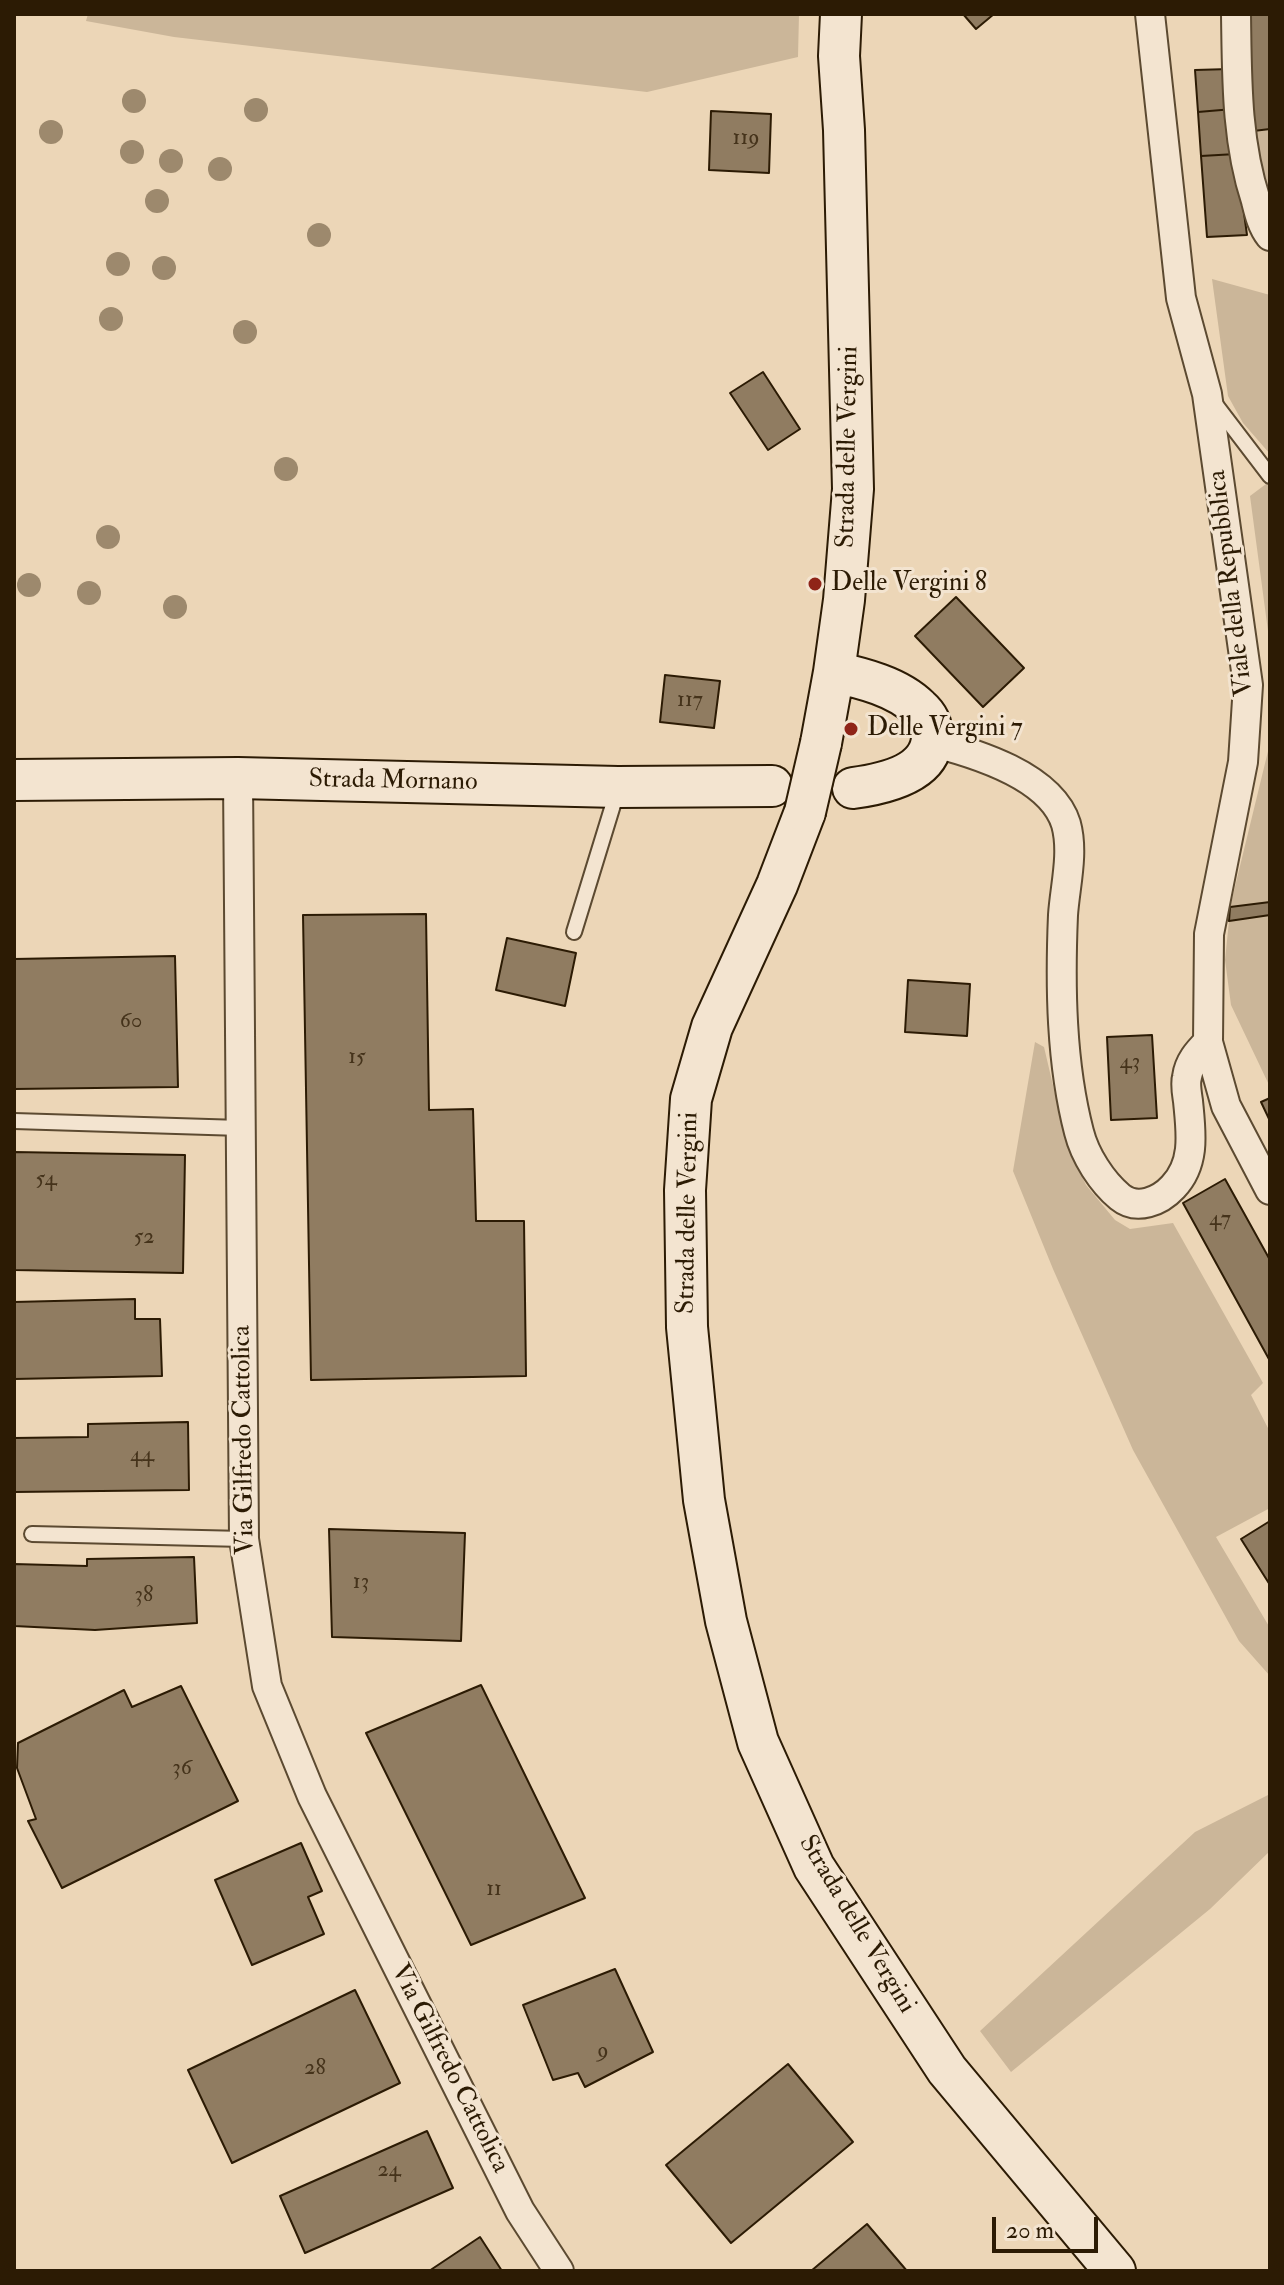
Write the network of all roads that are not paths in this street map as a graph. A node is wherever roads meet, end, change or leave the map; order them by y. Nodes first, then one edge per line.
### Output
1 (841, 14) edge
2 (1150, 14) edge
3 (1236, 14) edge
4 (1270, 236) edge
5 (1207, 394) junction
6 (1270, 476) edge
7 (834, 672) junction
8 (931, 742) junction
9 (238, 778) junction
10 (14, 780) edge
11 (772, 786) dead end
12 (618, 787) junction
13 (853, 788) dead end
14 (574, 932) dead end
15 (1208, 1042) junction
16 (14, 1121) edge
17 (241, 1128) junction
18 (1270, 1190) edge
19 (32, 1534) dead end
20 (244, 1539) junction
21 (559, 2271) edge
22 (1115, 2271) edge

1 - 7 main road, Strada delle Vergini
2 - 5 street, Viale della Repubblica
3 - 4 street
5 - 6 lane
5 - 15 street, Viale della Repubblica
7 - 8 main road
7 - 22 main road, Strada delle Vergini, bridge
8 - 13 main road
8 - 15 street
9 - 10 main road, Strada Mornano
9 - 12 main road, Strada Mornano
9 - 17 street, Via Gilfredo Cattolica
11 - 12 main road, Strada Mornano
12 - 14 lane
15 - 18 street, Viale della Repubblica
16 - 17 lane
17 - 20 street, Via Gilfredo Cattolica
19 - 20 lane
20 - 21 street, Via Gilfredo Cattolica

